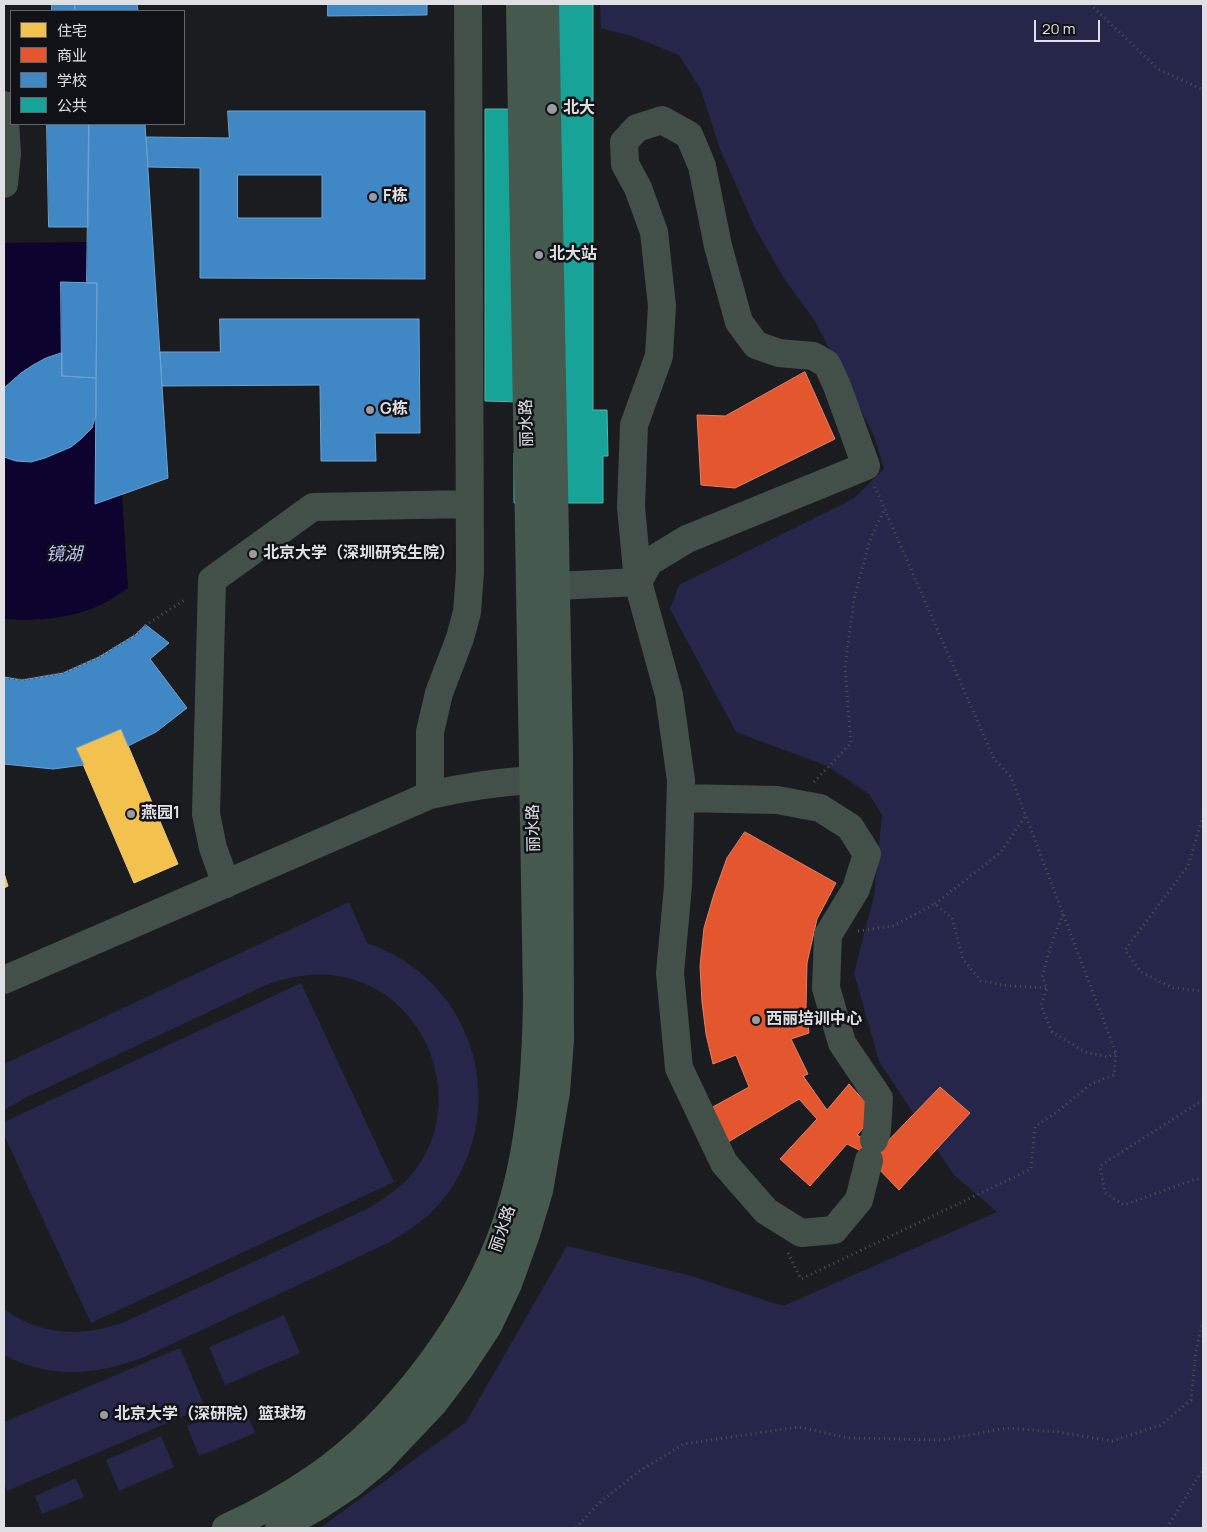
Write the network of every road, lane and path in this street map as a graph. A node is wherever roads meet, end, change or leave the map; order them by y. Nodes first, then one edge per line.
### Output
1 (468, 4) edge
2 (520, 4) edge
3 (545, 4) edge
4 (1090, 4) edge
5 (1203, 90) edge
6 (4, 105) edge
7 (4, 184) edge
8 (866, 466) junction
9 (469, 504) junction
10 (885, 508) junction
11 (212, 580) junction
12 (638, 582) junction
13 (556, 586) junction
14 (4, 677) edge
15 (533, 780) junction
16 (430, 795) junction
17 (681, 798) junction
18 (798, 804) junction
19 (1025, 816) junction
20 (1203, 816) edge
21 (226, 884) junction
22 (935, 904) junction
23 (1063, 914) junction
24 (828, 935) junction
25 (4, 980) edge
26 (1047, 988) junction
27 (1203, 991) edge
28 (1116, 1053) junction
29 (1203, 1100) edge
30 (1203, 1178) edge
31 (784, 1245) dead end
32 (1203, 1321) edge
33 (1203, 1471) edge
34 (226, 1528) edge
35 (279, 1528) edge
36 (576, 1528) edge
37 (1167, 1528) edge

1 - 9 street
2 - 15 main road, 丽水路
3 - 13 main road, 丽水路
4 - 5 path
6 - 7 street
8 - 10 path
8 - 12 street
8 - 12 street
9 - 11 street
9 - 16 street
10 - 18 path
10 - 19 path
11 - 14 path
11 - 21 street
12 - 13 street
12 - 17 street
13 - 35 main road, 丽水路
15 - 16 street
15 - 34 main road, 丽水路
16 - 21 street
17 - 18 street
17 - 24 street
18 - 24 street
19 - 22 path
19 - 23 path
20 - 27 path
21 - 25 street
22 - 24 path
22 - 26 path
23 - 26 path
23 - 28 path
26 - 28 path
28 - 31 path
29 - 30 path
32 - 36 path
33 - 37 path

